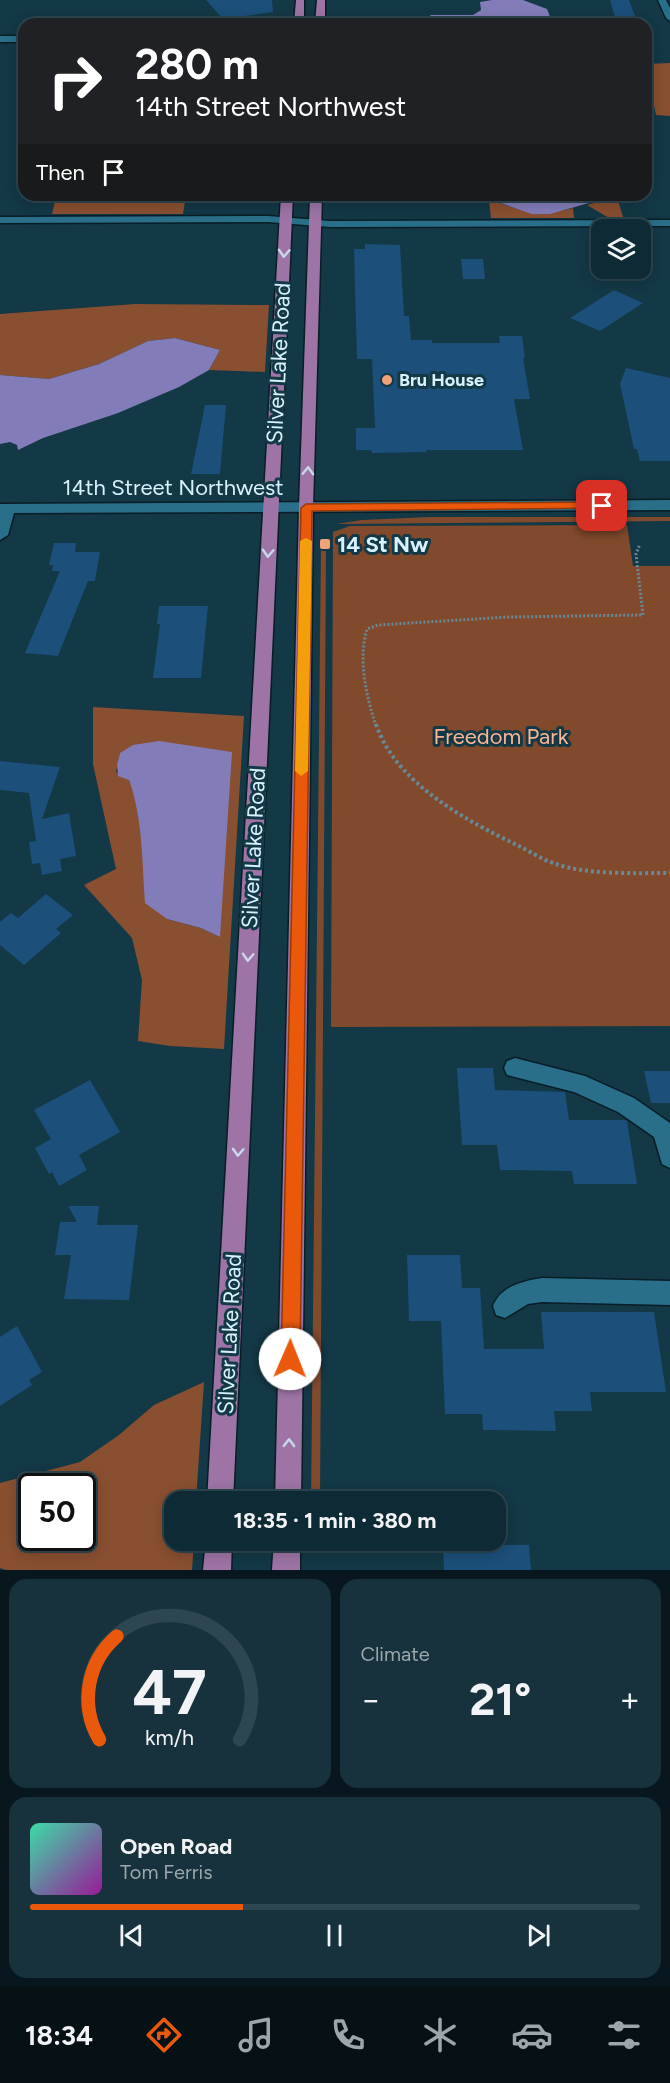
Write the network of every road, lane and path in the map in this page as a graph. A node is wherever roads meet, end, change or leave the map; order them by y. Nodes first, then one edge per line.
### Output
1 (300, 0) edge
2 (321, 0) edge
3 (662, 0) edge
4 (299, 18) edge
5 (320, 18) edge
6 (670, 18) edge
7 (0, 39) edge
8 (18, 39) edge
9 (287, 201) edge
10 (316, 201) edge
11 (0, 220) edge
12 (286, 220) junction
13 (314, 223) junction
14 (670, 223) edge
15 (670, 505) edge
16 (270, 508) junction
17 (306, 508) junction
18 (4, 509) edge
19 (0, 535) edge
20 (640, 544) dead end
21 (670, 873) edge
22 (515, 1068) dead end
23 (670, 1157) edge
24 (670, 1293) edge
25 (504, 1306) dead end
26 (221, 1491) edge
27 (288, 1491) edge
28 (218, 1551) edge
29 (287, 1551) edge
30 (217, 1570) edge
31 (286, 1570) edge

1 - 4 main road
2 - 5 main road
3 - 6 street
7 - 8 street
9 - 12 main road, Silver Lake Road
10 - 13 main road
11 - 12 street
12 - 13 street
12 -> 16 main road, Silver Lake Road
13 - 14 street
17 -> 13 main road
15 - 17 street, 14th Street Northwest
16 - 17 street, 14th Street Northwest
16 - 18 street, 14th Street Northwest
16 -> 26 main road, Silver Lake Road
27 -> 17 main road
18 - 19 street
20 - 21 path
22 - 23 street
24 - 25 street
28 - 30 main road
29 - 31 main road

